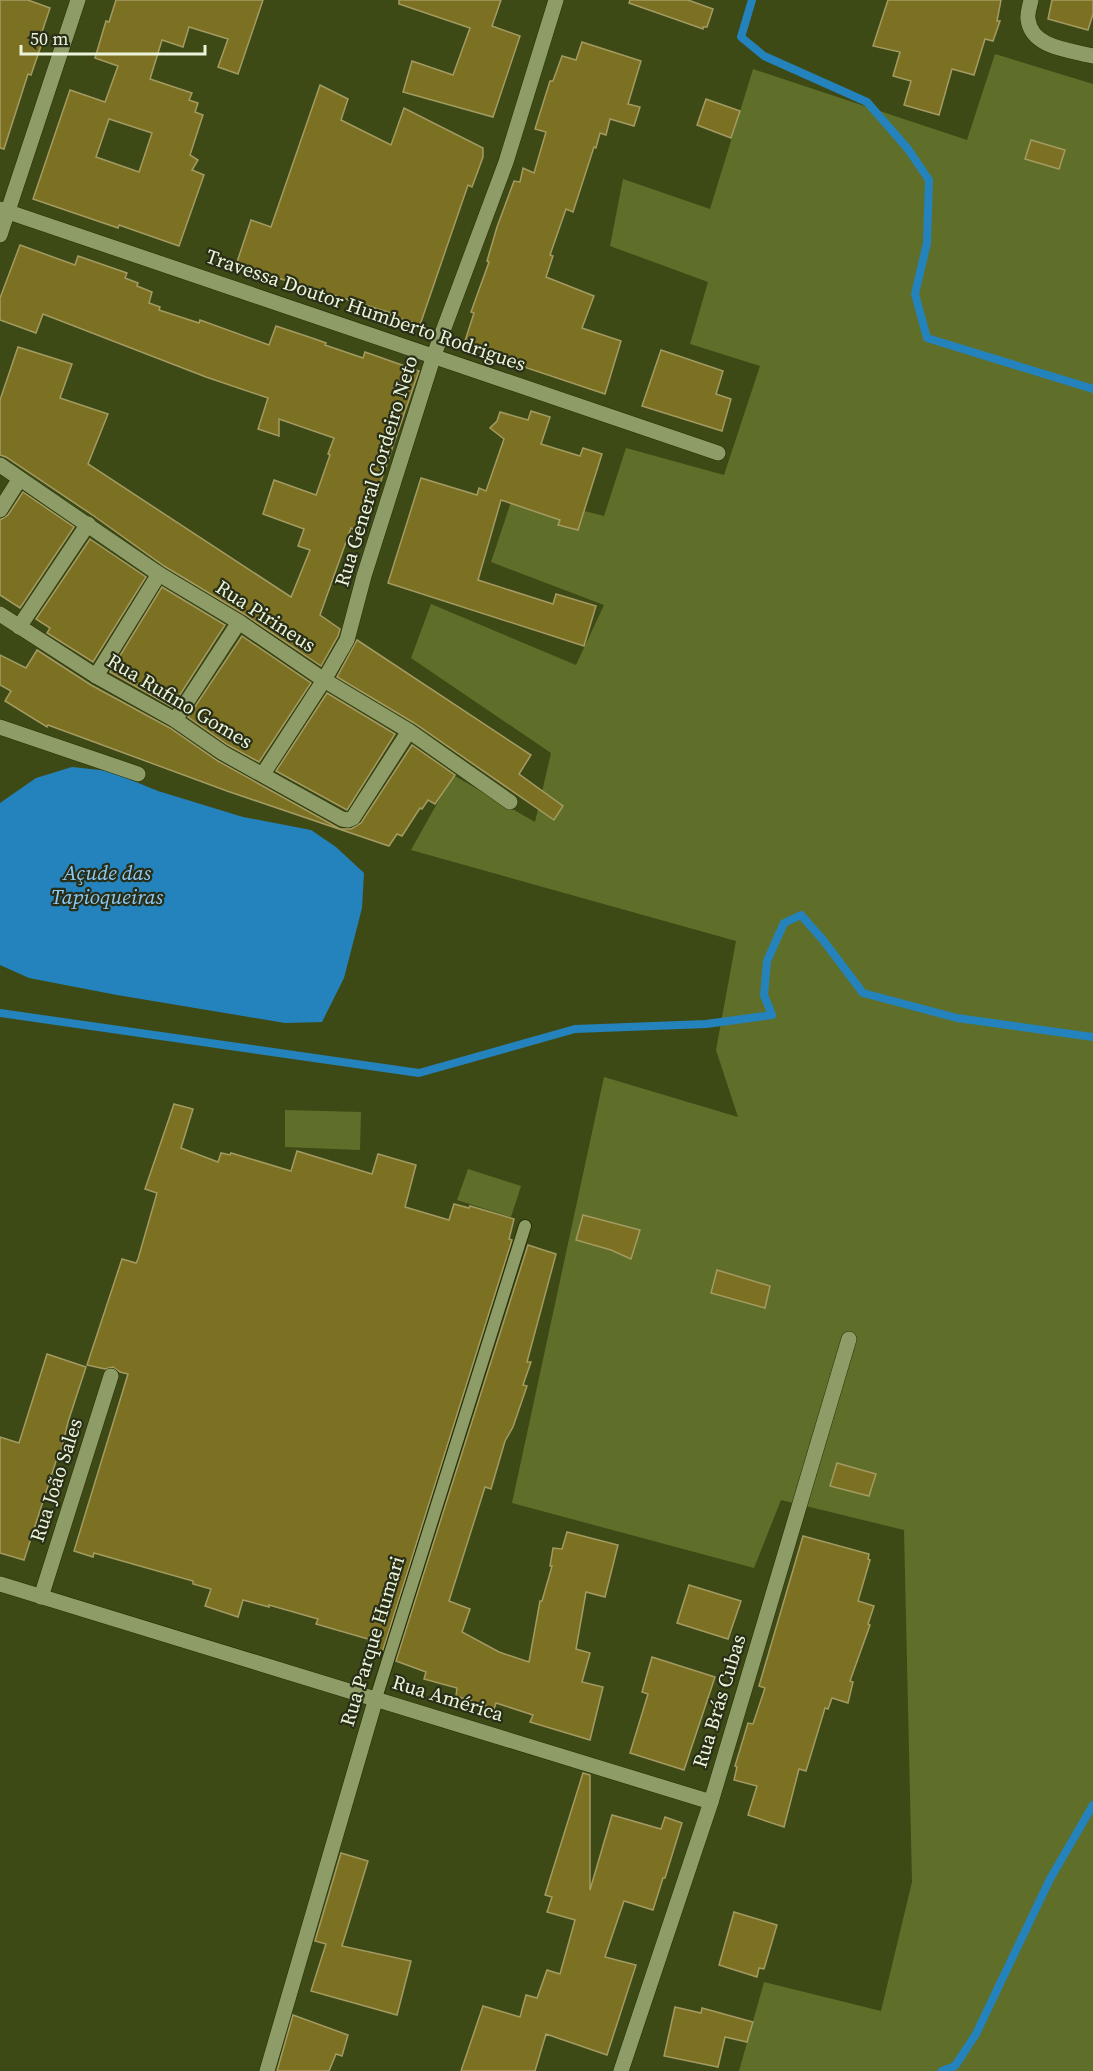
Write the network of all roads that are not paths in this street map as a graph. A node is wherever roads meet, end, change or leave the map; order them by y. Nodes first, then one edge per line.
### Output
1 (78, 0) edge
2 (556, 0) edge
3 (1031, 0) edge
4 (1093, 56) edge
5 (4, 210) edge
6 (0, 235) edge
7 (434, 355) junction
8 (718, 453) dead end
9 (0, 465) edge
10 (20, 480) junction
11 (0, 510) edge
12 (88, 524) junction
13 (159, 574) junction
14 (0, 615) edge
15 (239, 622) junction
16 (19, 627) junction
17 (96, 676) junction
18 (324, 680) junction
19 (175, 720) junction
20 (0, 727) edge
21 (409, 731) junction
22 (138, 774) dead end
23 (263, 774) junction
24 (510, 802) dead end
25 (525, 1226) dead end
26 (849, 1339) dead end
27 (111, 1376) dead end
28 (0, 1584) edge
29 (41, 1597) junction
30 (376, 1698) junction
31 (711, 1802) junction
32 (267, 2071) edge
33 (621, 2071) edge

1 - 5 street
2 - 7 street, Rua General Cordeiro Neto
3 - 4 street
5 - 6 street
5 - 7 street, Travessa Doutor Humberto Rodrigues
7 - 8 street, Travessa Doutor Humberto Rodrigues
7 - 18 street, Rua General Cordeiro Neto
9 - 10 street, Rua Pirineus
10 - 11 street
10 - 12 street, Rua Pirineus
12 - 13 street, Rua Pirineus
12 - 16 street
13 - 15 street, Rua Pirineus
13 - 17 street
14 - 16 street, Rua Rufino Gomes
15 - 18 street, Rua Pirineus
15 - 19 street
16 - 17 street, Rua Rufino Gomes
17 - 19 street, Rua Rufino Gomes
18 - 21 street, Rua Pirineus
18 - 23 street, Rua General Cordeiro Neto
19 - 23 street, Rua Rufino Gomes
20 - 22 street
21 - 23 street, Rua Rufino Gomes
21 - 24 street, Rua Pirineus
25 - 30 lane, Rua Parque Humari
26 - 31 street, Rua Brás Cubas
27 - 29 street, Rua João Sales
28 - 29 street, Rua América
29 - 30 street, Rua América
30 - 31 street, Rua América
30 - 32 street, Rua Parque Humari
31 - 33 street, Rua Brás Cubas

